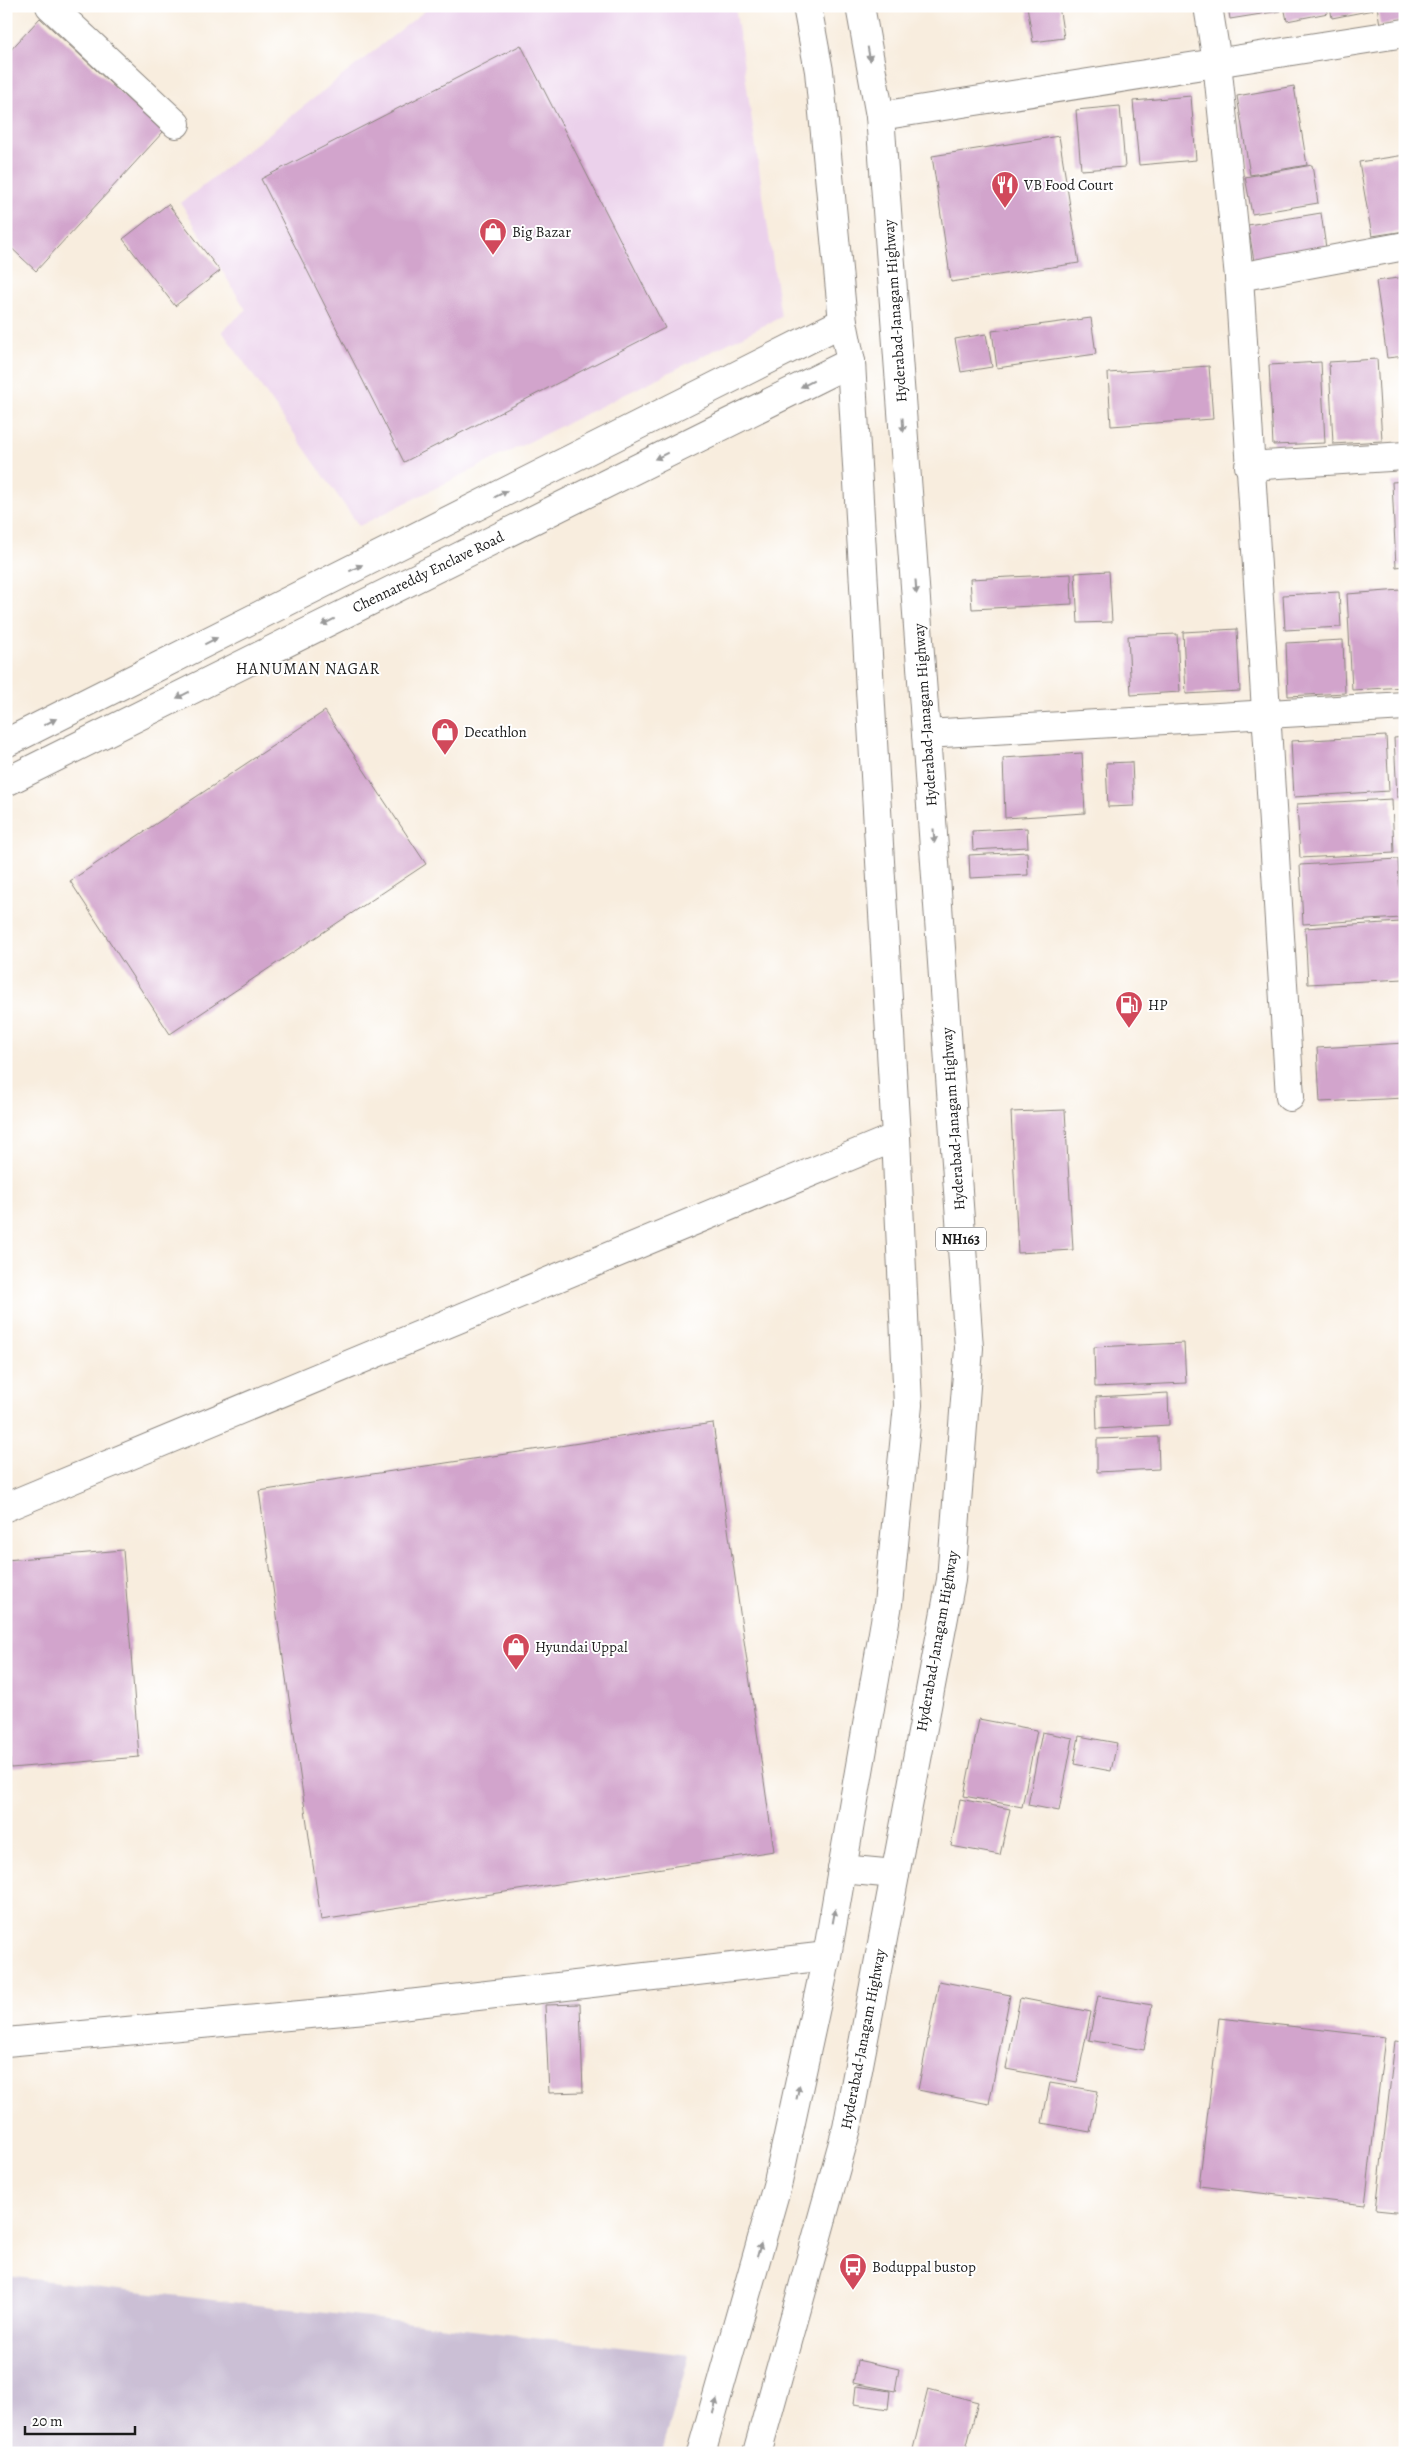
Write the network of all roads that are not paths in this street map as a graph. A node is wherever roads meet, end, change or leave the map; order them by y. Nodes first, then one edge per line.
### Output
1 (50, 6) edge
2 (807, 6) edge
3 (860, 6) edge
4 (1208, 6) edge
5 (1405, 33) edge
6 (1217, 62) junction
7 (880, 116) junction
8 (176, 124) dead end
9 (1405, 246) edge
10 (1239, 277) junction
11 (843, 322) junction
12 (851, 362) junction
13 (1405, 456) edge
14 (1249, 466) junction
15 (1405, 706) edge
16 (1265, 713) junction
17 (926, 734) junction
18 (6, 744) edge
19 (6, 782) edge
20 (1290, 1097) dead end
21 (896, 1137) junction
22 (6, 1507) edge
23 (842, 1869) junction
24 (895, 1874) junction
25 (827, 1956) junction
26 (6, 2042) edge
27 (701, 2453) edge
28 (756, 2453) edge

1 - 8 main road
2 - 11 main road
3 -> 7 main road, Hyderabad-Janagam Highway / NH163
4 - 6 main road
5 - 6 main road
6 - 7 main road
6 - 10 main road
7 -> 17 main road, Hyderabad-Janagam Highway / NH163
9 - 10 main road
10 - 14 main road
11 - 12 main road
18 -> 11 main road
12 -> 19 main road, Chennareddy Enclave Road
12 - 21 main road
13 - 14 main road
14 - 16 main road
15 - 16 main road
16 - 17 main road
16 - 20 main road
17 -> 24 main road, Hyderabad-Janagam Highway / NH163
21 - 22 main road
21 - 23 main road
23 - 24 main road
25 -> 23 main road
24 - 28 main road, Hyderabad-Janagam Highway / NH163
25 - 26 main road
27 -> 25 main road

